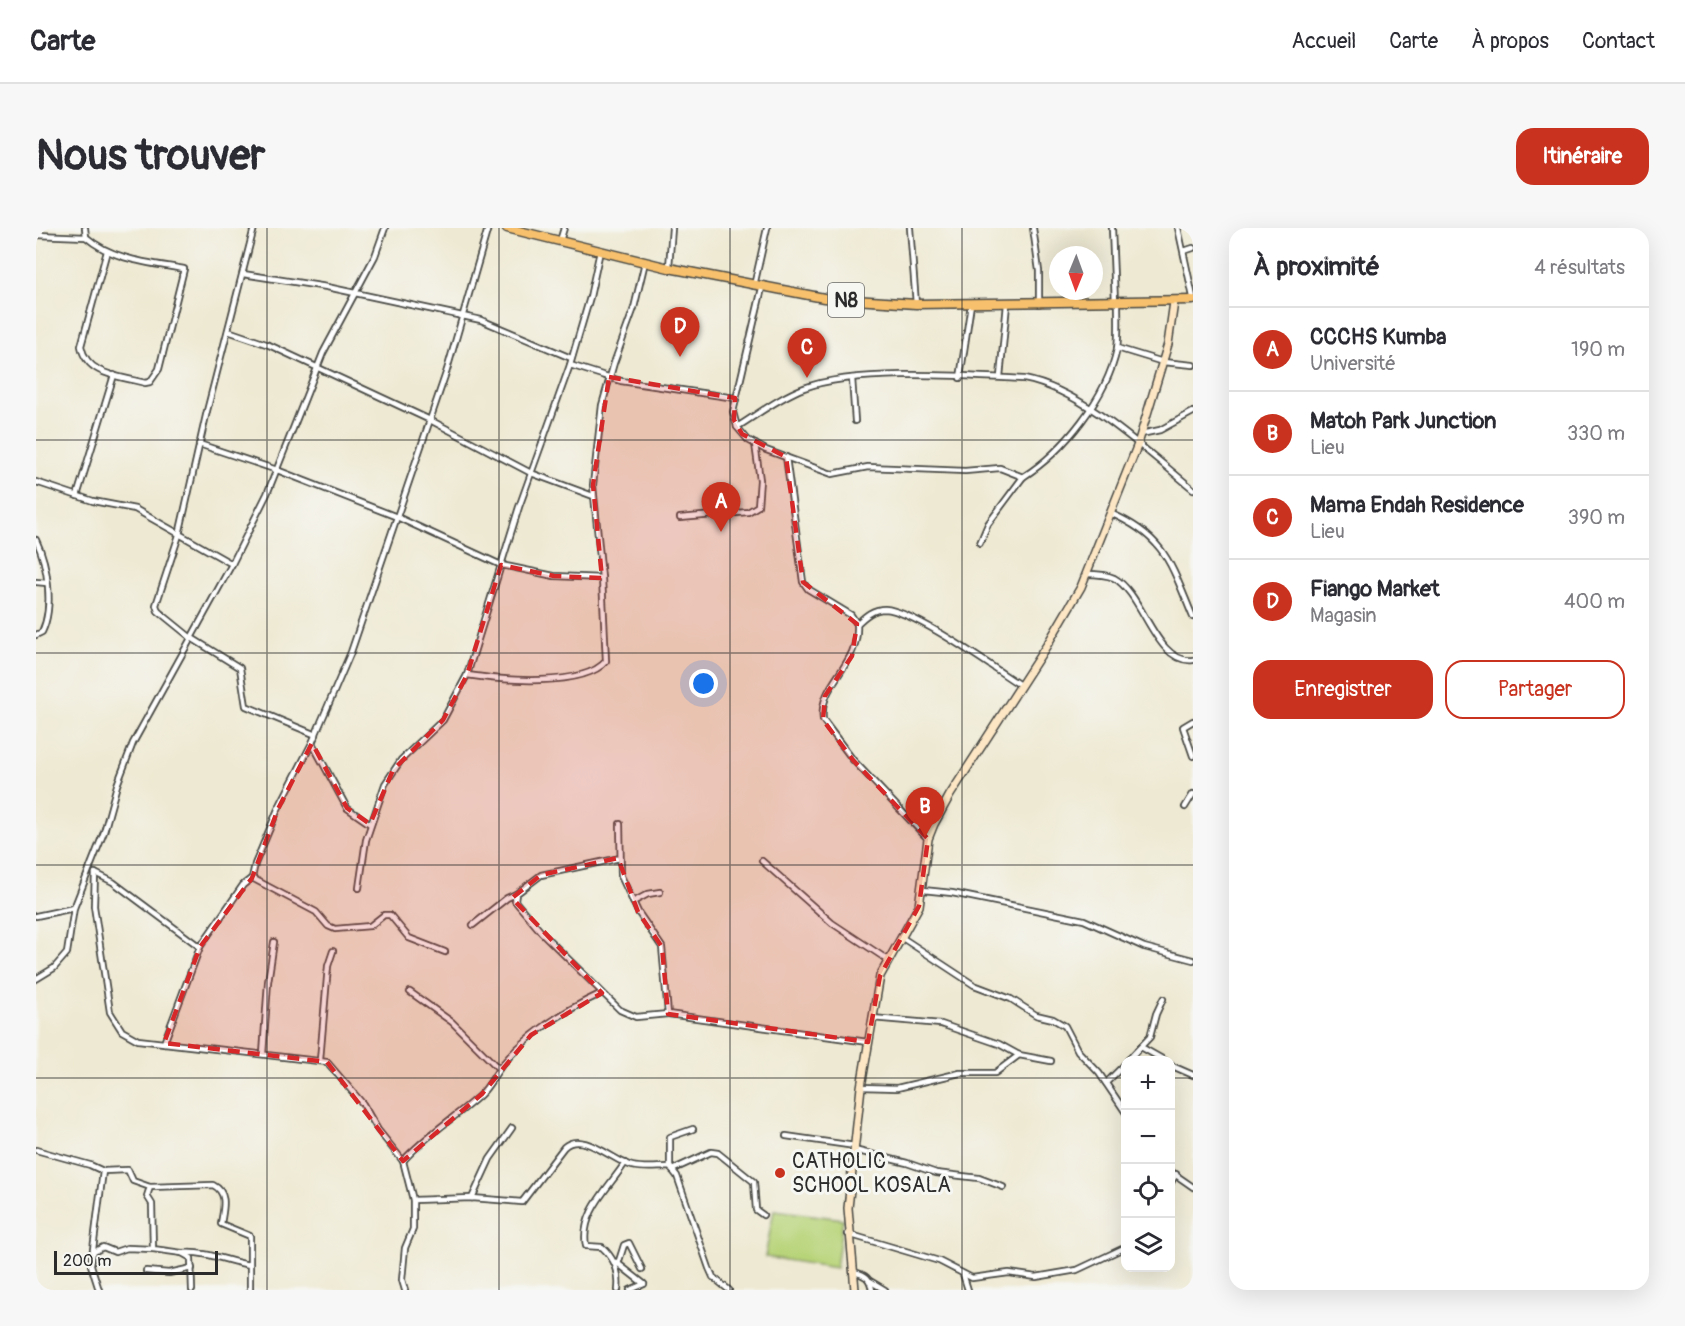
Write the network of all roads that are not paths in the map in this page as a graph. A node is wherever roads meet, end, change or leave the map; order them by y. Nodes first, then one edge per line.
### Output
1 (85, 228) edge
2 (254, 228) edge
3 (385, 228) edge
4 (488, 228) edge
5 (507, 228) edge
6 (564, 228) edge
7 (672, 228) edge
8 (767, 228) edge
9 (910, 228) edge
10 (1034, 228) edge
11 (1112, 228) edge
12 (1178, 228) edge
13 (36, 236) edge
14 (86, 237) junction
15 (560, 241) junction
16 (1193, 248) edge
17 (107, 251) junction
18 (600, 251) junction
19 (1184, 251) junction
20 (645, 262) junction
21 (669, 268) junction
22 (243, 274) junction
23 (758, 287) junction
24 (354, 294) junction
25 (1193, 299) edge
26 (1174, 302) junction
27 (1116, 303) junction
28 (916, 304) junction
29 (971, 304) junction
30 (1007, 304) junction
31 (1039, 304) junction
32 (463, 317) junction
33 (228, 331) junction
34 (1117, 348) junction
35 (571, 358) junction
36 (1163, 362) junction
37 (570, 365) junction
38 (1193, 365) edge
39 (317, 369) junction
40 (114, 375) junction
41 (609, 377) junction
42 (1000, 377) junction
43 (852, 378) junction
44 (960, 378) junction
45 (735, 398) junction
46 (1089, 408) junction
47 (1193, 412) edge
48 (430, 420) junction
49 (855, 421) dead end
50 (737, 427) junction
51 (1141, 434) junction
52 (199, 444) junction
53 (755, 444) junction
54 (1138, 444) junction
55 (786, 457) junction
56 (277, 470) junction
57 (531, 473) junction
58 (1023, 477) junction
59 (36, 482) edge
60 (1193, 489) edge
61 (77, 496) junction
62 (594, 496) junction
63 (1110, 513) junction
64 (397, 517) junction
65 (680, 518) dead end
66 (179, 535) junction
67 (36, 540) edge
68 (980, 543) dead end
69 (232, 564) junction
70 (501, 565) junction
71 (1086, 574) junction
72 (602, 578) junction
73 (36, 582) edge
74 (47, 583) junction
75 (1193, 617) edge
76 (857, 624) junction
77 (36, 635) edge
78 (190, 637) junction
79 (1193, 660) edge
80 (468, 675) junction
81 (1020, 685) junction
82 (1193, 720) edge
83 (316, 735) junction
84 (312, 744) junction
85 (1193, 756) edge
86 (1193, 794) edge
87 (1185, 807) dead end
88 (370, 824) junction
89 (620, 824) dead end
90 (928, 839) junction
91 (620, 858) junction
92 (762, 861) dead end
93 (89, 870) junction
94 (95, 873) junction
95 (252, 878) junction
96 (359, 888) dead end
97 (923, 890) junction
98 (660, 892) dead end
99 (516, 894) junction
100 (633, 902) junction
101 (74, 908) junction
102 (36, 916) edge
103 (473, 925) dead end
104 (901, 937) junction
105 (274, 942) dead end
106 (201, 947) junction
107 (333, 951) dead end
108 (445, 952) dead end
109 (888, 960) junction
110 (1193, 960) edge
111 (36, 979) edge
112 (410, 992) dead end
113 (602, 993) junction
114 (1163, 999) dead end
115 (668, 1014) junction
116 (872, 1018) junction
117 (868, 1042) junction
118 (164, 1043) junction
119 (1141, 1047) junction
120 (263, 1054) junction
121 (1019, 1055) junction
122 (1133, 1056) edge
123 (1157, 1056) edge
124 (320, 1060) junction
125 (1051, 1061) dead end
126 (1175, 1067) edge
127 (1121, 1068) edge
128 (499, 1069) junction
129 (1193, 1075) edge
130 (1106, 1083) junction
131 (861, 1087) junction
132 (1123, 1110) edge
133 (512, 1128) dead end
134 (693, 1129) dead end
135 (786, 1136) dead end
136 (854, 1148) junction
137 (36, 1150) edge
138 (403, 1161) junction
139 (625, 1163) junction
140 (671, 1168) junction
141 (103, 1172) junction
142 (1176, 1174) edge
143 (150, 1187) junction
144 (1003, 1187) dead end
145 (1193, 1187) edge
146 (472, 1198) junction
147 (414, 1200) junction
148 (763, 1215) dead end
149 (848, 1234) junction
150 (153, 1249) junction
151 (1121, 1249) edge
152 (92, 1253) junction
153 (182, 1253) junction
154 (616, 1262) junction
155 (250, 1265) junction
156 (192, 1268) junction
157 (642, 1269) dead end
158 (146, 1271) dead end
159 (854, 1272) junction
160 (963, 1274) junction
161 (870, 1281) junction
162 (99, 1290) edge
163 (192, 1290) edge
164 (250, 1290) edge
165 (405, 1290) edge
166 (618, 1290) edge
167 (630, 1290) edge
168 (729, 1290) edge
169 (855, 1290) edge
170 (872, 1290) edge
171 (885, 1290) edge
172 (968, 1290) edge

1 - 14 street
2 - 22 street
3 - 24 street
4 - 32 street
5 - 15 highway, N8
6 - 15 street
7 - 21 street
8 - 23 street
9 - 28 street
10 - 31 street
11 - 27 street
12 - 19 street
13 - 14 street
14 - 17 street
15 - 18 highway, N8
16 - 19 street
17 - 40 street
17 - 40 street
18 - 20 highway, N8
18 - 35 street
19 - 25 street
20 - 21 highway, N8
20 - 41 street
21 - 23 highway, N8
22 - 24 street
22 - 33 street
23 - 28 highway, N8
23 - 45 street
24 - 32 street
24 - 39 street
25 - 26 highway, N8
26 - 27 highway, N8
26 - 36 main road
27 - 31 highway, N8
27 - 34 street
28 - 29 highway, N8
29 - 30 highway, N8
29 - 44 street
30 - 31 highway, N8
30 - 42 street
32 - 35 street
32 - 48 street
33 - 39 street
33 - 52 street
34 - 36 street
34 - 46 street
35 - 37 street
36 - 38 street
36 - 51 main road
37 - 41 street
37 - 57 street
39 - 48 street
39 - 56 street
40 - 61 street
41 - 45 street
41 - 62 street
42 - 44 street
42 - 46 street
43 - 44 street
43 - 49 street
43 - 50 street
45 - 50 street
46 - 54 street
46 - 58 street
47 - 51 street
48 - 57 street
48 - 64 street
50 - 53 street
51 - 54 main road
52 - 56 street
52 - 66 street
53 - 55 street
53 - 65 street
54 - 60 street
54 - 63 main road
55 - 58 street
55 - 76 street
56 - 64 street
56 - 69 street
57 - 62 street
57 - 70 street
58 - 68 street
59 - 61 street
61 - 66 street
62 - 72 street
63 - 71 main road
63 - 75 street
64 - 70 street
64 - 83 street
66 - 69 street
66 - 78 street
67 - 74 street
69 - 78 street
70 - 72 street
70 - 80 street
71 - 79 street
71 - 81 main road
72 - 80 street
73 - 74 street
74 - 77 street
76 - 81 street
76 - 90 street
78 - 83 street
78 - 93 street
80 - 88 street
81 - 90 main road
82 - 85 street
83 - 84 street
84 - 88 street
84 - 95 street
86 - 87 street
88 - 96 street
89 - 91 street
90 - 97 main road
91 - 99 street
91 - 100 street
92 - 109 street
93 - 94 street
93 - 101 street
94 - 106 street
94 - 118 street
95 - 106 street
95 - 108 street
97 - 104 main road
97 - 110 street
98 - 100 street
99 - 103 street
99 - 113 street
100 - 115 street
101 - 102 street
101 - 111 street
104 - 109 main road
104 - 130 street
105 - 120 street
106 - 118 street
107 - 124 street
109 - 116 main road
112 - 128 street
113 - 115 street
113 - 128 street
114 - 119 street
115 - 117 street
116 - 117 main road
116 - 121 street
117 - 131 main road
118 - 120 street
119 - 122 street
119 - 123 street
120 - 124 street
121 - 125 street
121 - 131 street
124 - 138 street
126 - 129 street
127 - 130 street
128 - 138 street
130 - 132 street
131 - 136 main road
133 - 146 street
134 - 140 street
135 - 136 street
136 - 144 street
136 - 149 main road
137 - 141 street
138 - 147 street
139 - 140 street
139 - 146 street
139 - 154 street
140 - 148 street
140 - 168 street
141 - 143 street
141 - 152 street
142 - 145 street
143 - 150 street
143 - 155 street
146 - 147 street
147 - 165 street
149 - 159 main road
149 - 160 street
150 - 152 street
150 - 153 street
151 - 160 street
152 - 162 street
153 - 155 street
153 - 156 street
154 - 157 street
154 - 166 street
154 - 167 street
155 - 164 street
156 - 158 street
156 - 163 street
159 - 161 street
159 - 169 main road
160 - 172 street
161 - 170 street
161 - 171 street

